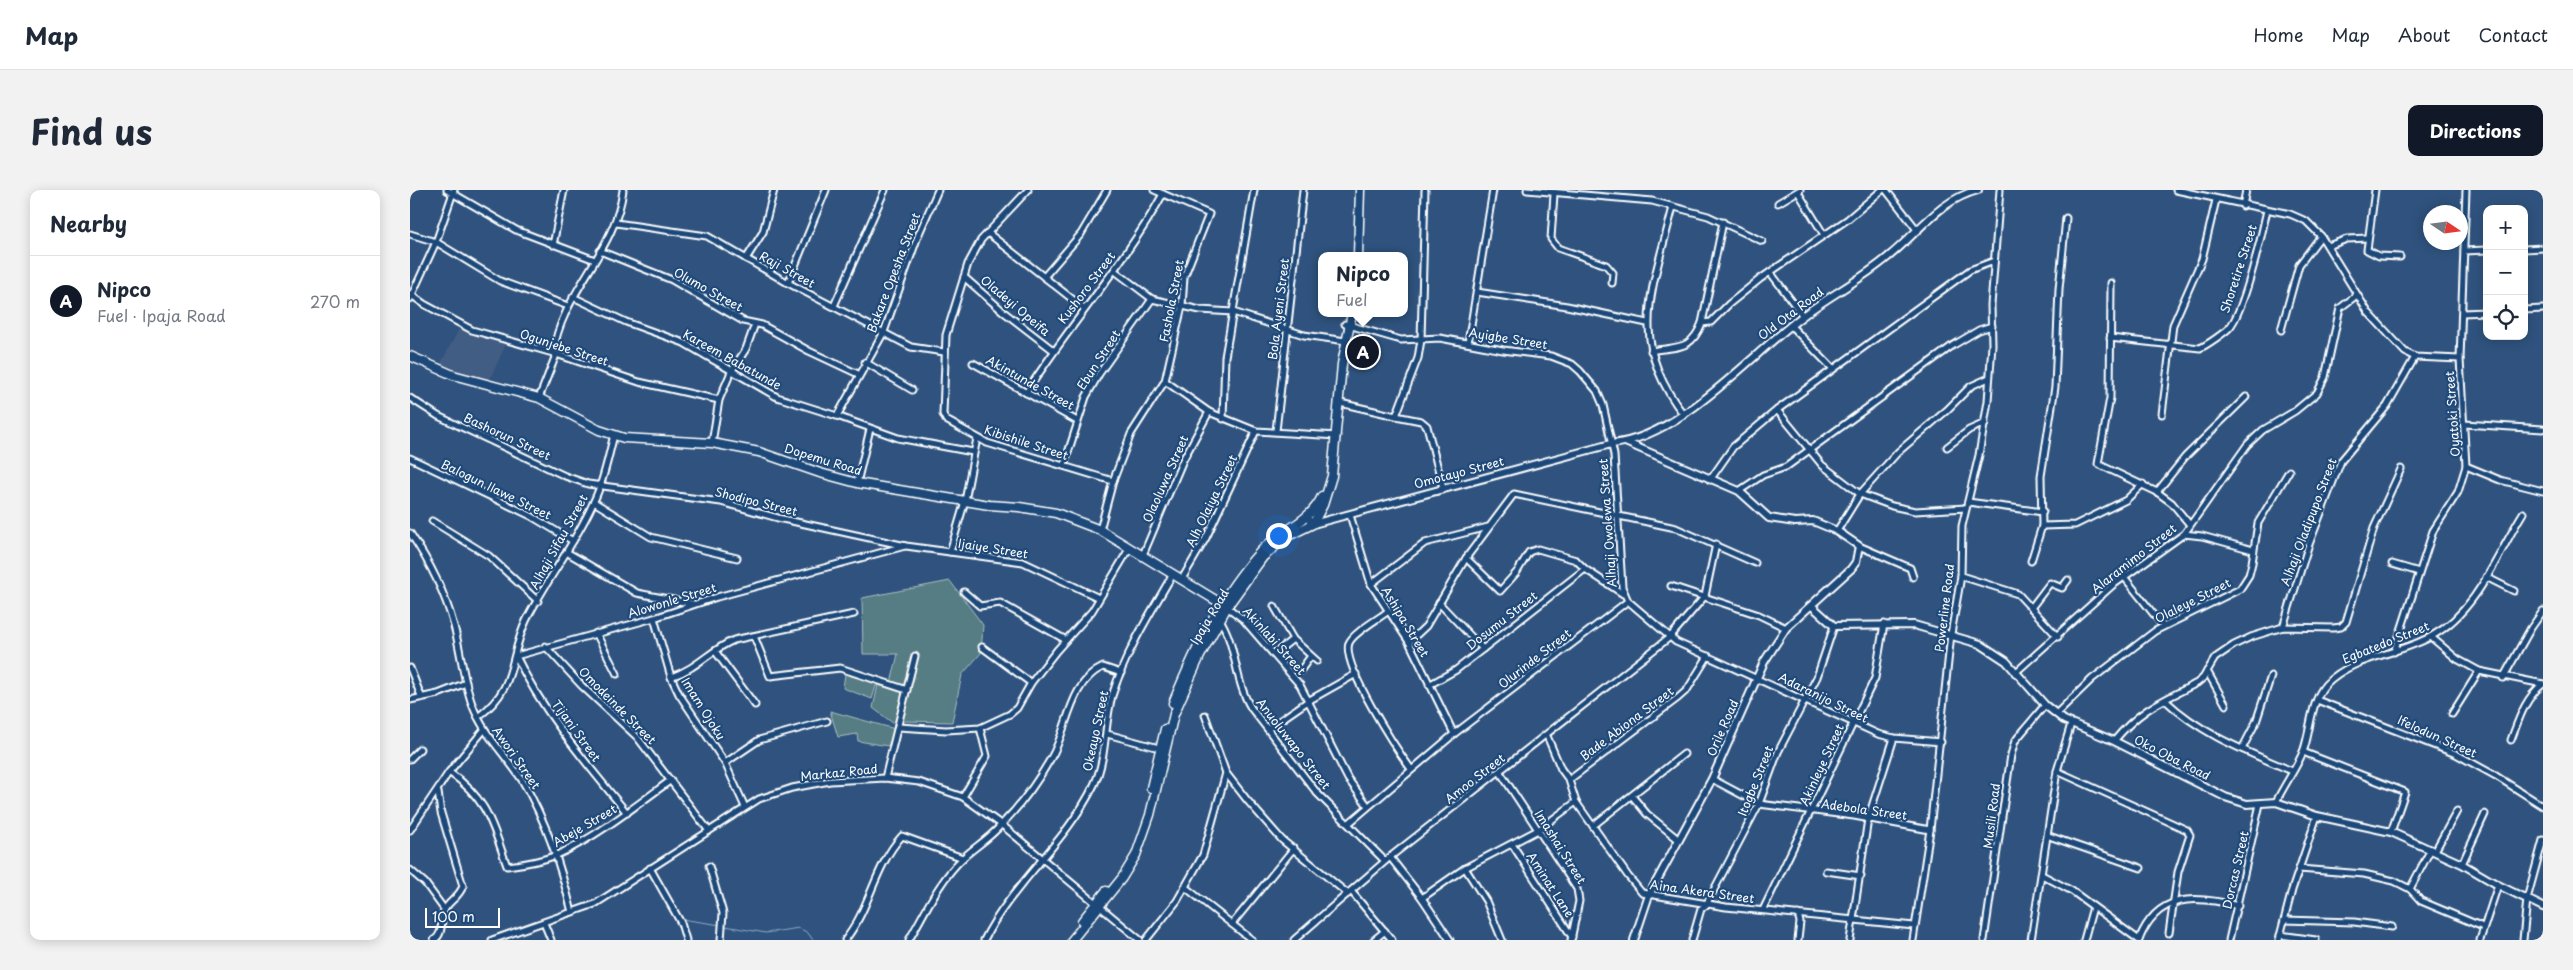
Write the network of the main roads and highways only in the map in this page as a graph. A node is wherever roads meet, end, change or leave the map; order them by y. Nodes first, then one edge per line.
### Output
1 (1360, 190) edge
2 (1365, 190) edge
3 (1358, 252) edge
4 (1362, 252) edge
5 (1347, 317) edge
6 (1350, 317) edge
7 (1347, 324) junction
8 (1344, 341) junction
9 (410, 356) edge
10 (1335, 435) junction
11 (1225, 605) junction
12 (1218, 617) junction
13 (1140, 840) junction
14 (1097, 906) junction
15 (1066, 940) edge
16 (1072, 940) edge

1 - 3 main road
2 - 4 main road
5 - 7 main road
6 - 7 main road
7 - 8 main road
8 - 10 main road
8 - 10 main road
9 - 11 main road, Dopemu Road
10 - 11 main road, Ipaja Road
11 - 12 main road, Ipaja Road
12 - 13 main road, Ipaja Road
12 - 13 main road, Ipaja Road
13 - 14 main road, Ipaja Road
14 - 15 main road, Ipaja Road
14 - 16 main road, Ipaja Road

